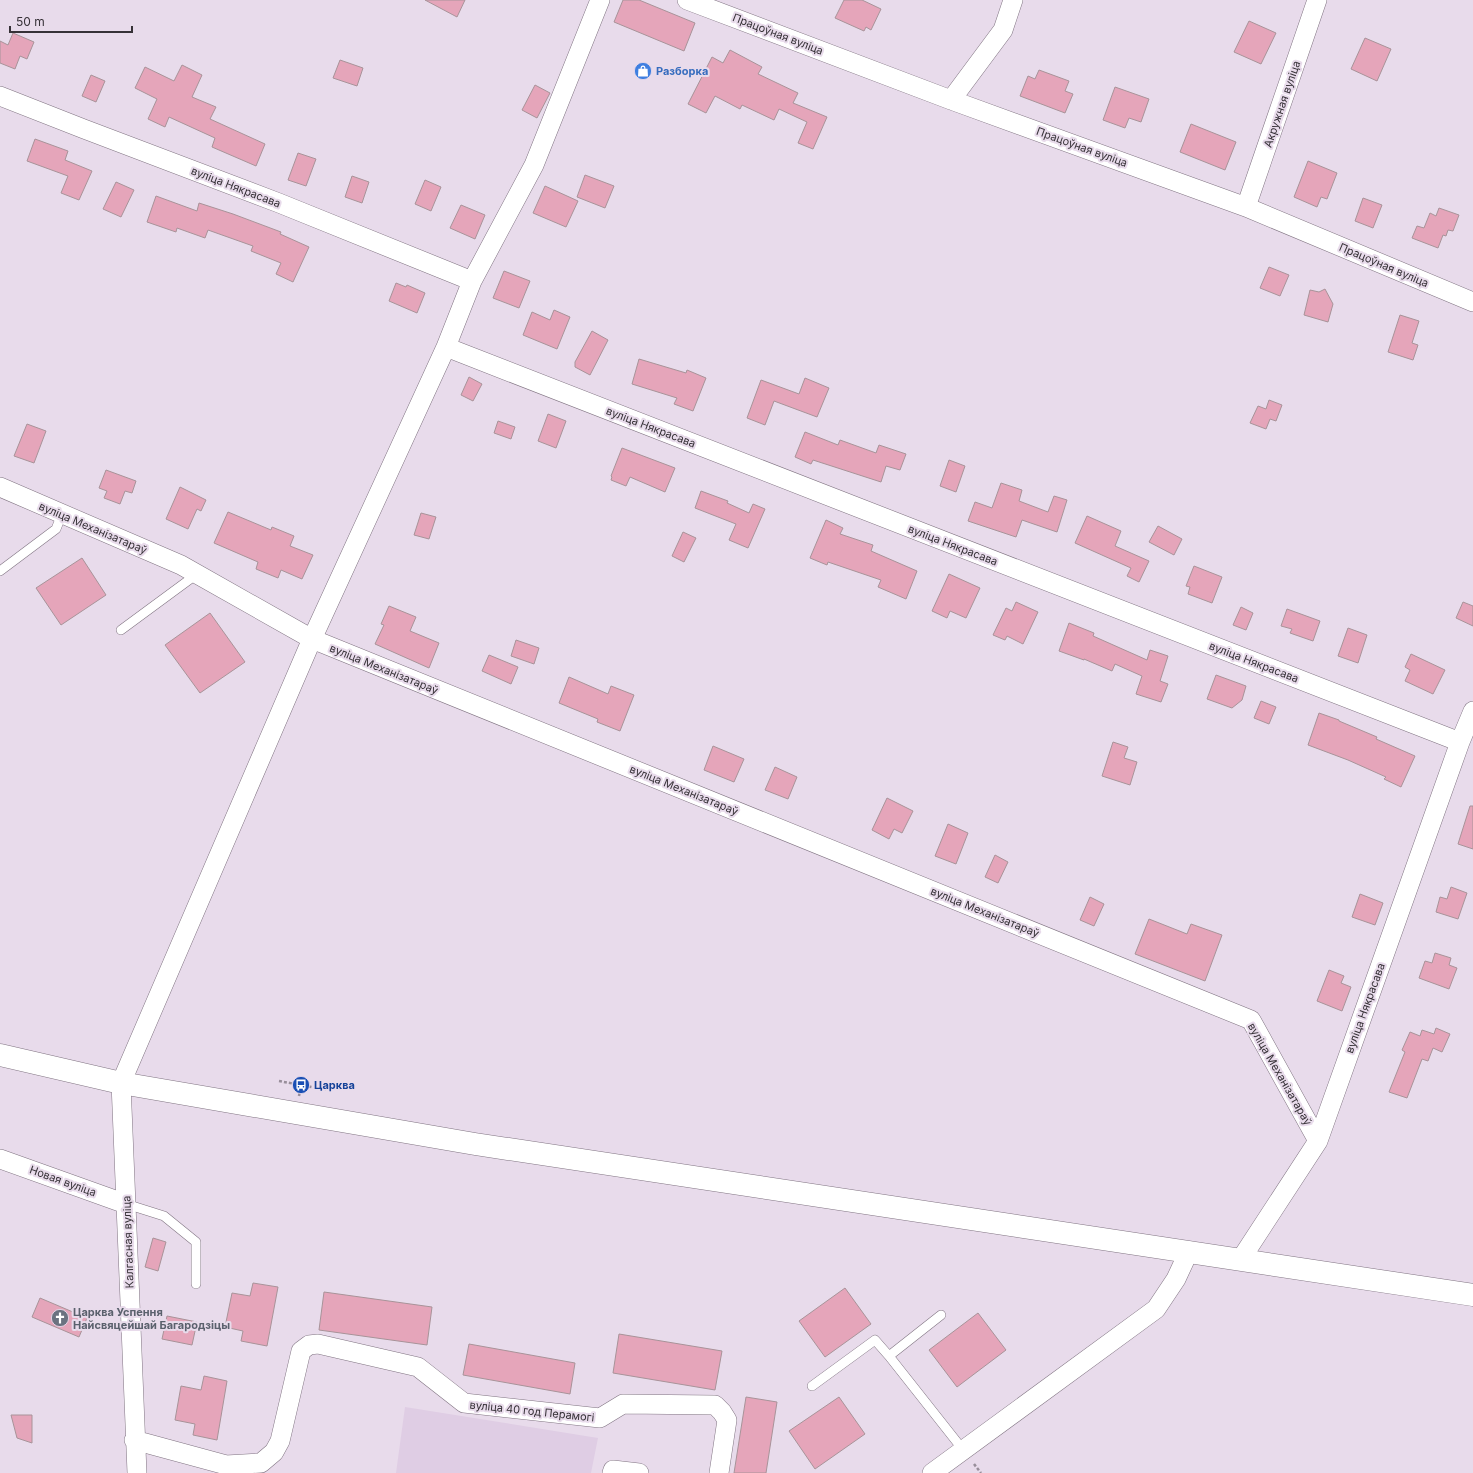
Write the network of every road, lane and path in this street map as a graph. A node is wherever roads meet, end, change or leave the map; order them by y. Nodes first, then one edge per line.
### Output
1 (600, 0) edge
2 (687, 0) edge
3 (1013, 0) edge
4 (1317, 0) edge
5 (0, 96) edge
6 (951, 100) junction
7 (1246, 207) junction
8 (472, 281) junction
9 (1473, 302) edge
10 (446, 347) junction
11 (0, 487) edge
12 (62, 514) junction
13 (0, 571) edge
14 (197, 574) junction
15 (121, 630) dead end
16 (312, 639) junction
17 (1473, 711) edge
18 (1460, 742) junction
19 (0, 1055) edge
20 (279, 1081) dead end
21 (122, 1083) junction
22 (326, 1090) dead end
23 (1318, 1141) junction
24 (0, 1159) edge
25 (126, 1204) junction
26 (1189, 1251) junction
27 (1241, 1259) junction
28 (196, 1284) dead end
29 (1473, 1295) edge
30 (940, 1315) dead end
31 (889, 1356) junction
32 (812, 1386) dead end
33 (134, 1440) junction
34 (964, 1451) junction
35 (254, 1468) edge
36 (137, 1473) edge
37 (612, 1473) edge
38 (639, 1473) edge
39 (719, 1473) edge
40 (932, 1473) edge

1 - 8 street
2 - 6 street, Працоўная вуліца
3 - 6 street
4 - 7 street, Акружная вуліца
5 - 8 street, вуліца Някрасава
6 - 7 street, Працоўная вуліца
7 - 9 street, Працоўная вуліца
8 - 10 street
10 - 16 street
10 - 18 street, вуліца Някрасава
11 - 12 street, вуліца Механізатараў
12 - 13 lane
12 - 14 street, вуліца Механізатараў
14 - 15 lane
14 - 16 street, вуліца Механізатараў
16 - 21 street
16 - 23 street, вуліца Механізатараў
17 - 18 street, вуліца Някрасава
18 - 23 street, вуліца Някрасава
19 - 21 main road
20 - 22 path
21 - 25 street, Калгасная вуліца
21 - 26 main road
23 - 27 street, вуліца Някрасава
24 - 25 street, Новая вуліца
25 - 28 lane
25 - 33 street, Калгасная вуліца
26 - 27 main road
26 - 34 street
27 - 29 main road
30 - 31 lane
31 - 32 lane
31 - 34 lane
33 - 35 street, вуліца 40 год Перамогі
33 - 36 street, Калгасная вуліца
34 - 40 street
35 - 39 street, вуліца 40 год Перамогі
37 - 38 street

